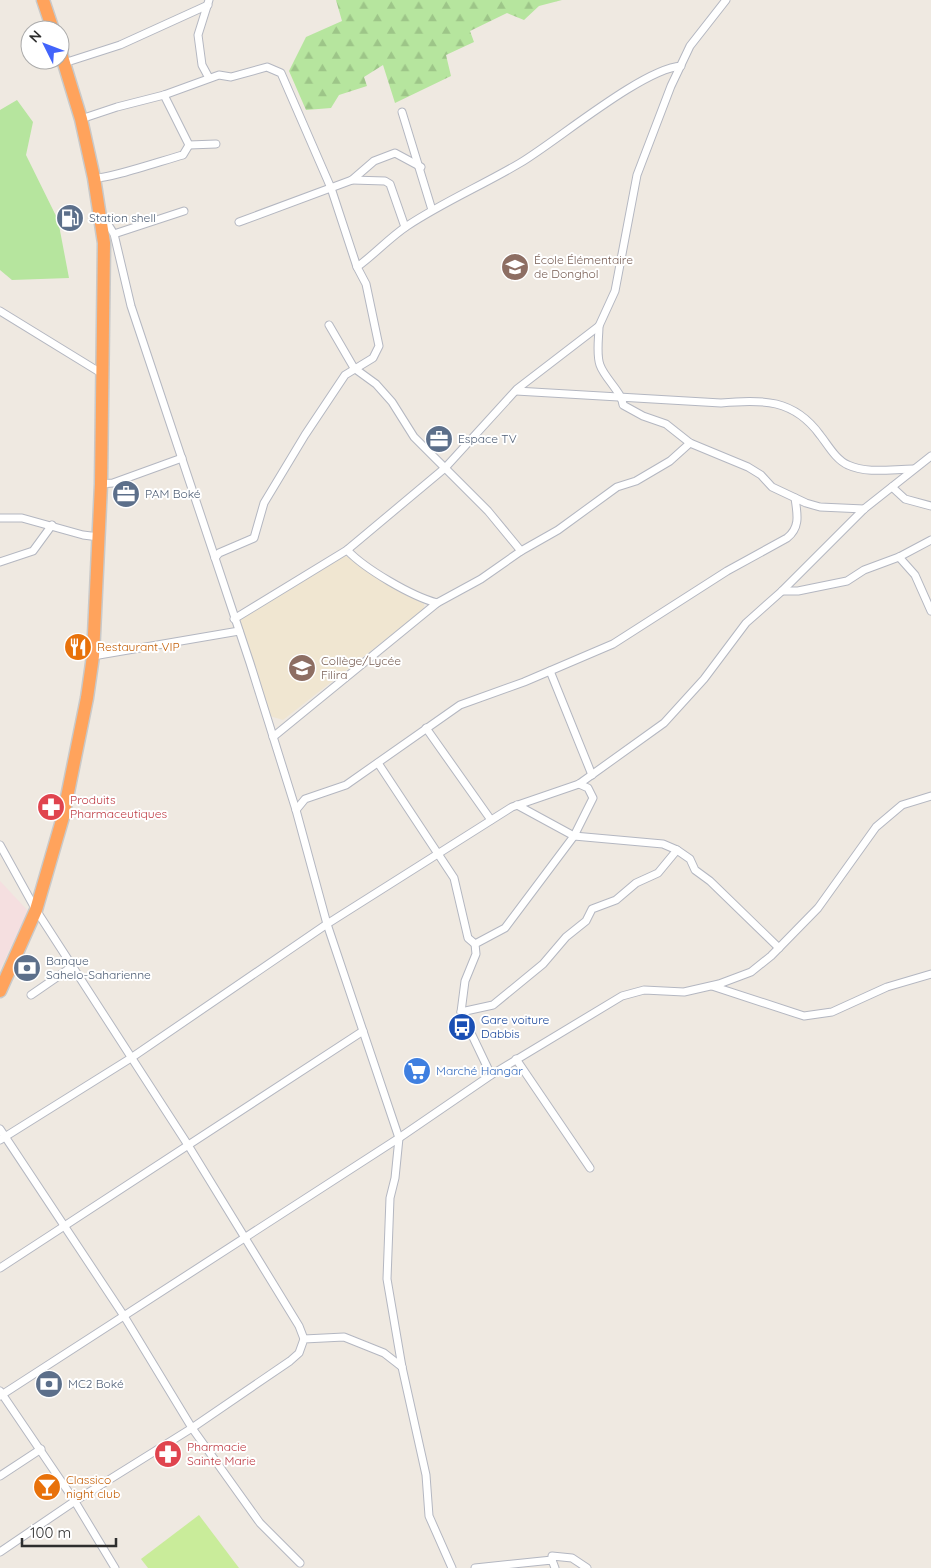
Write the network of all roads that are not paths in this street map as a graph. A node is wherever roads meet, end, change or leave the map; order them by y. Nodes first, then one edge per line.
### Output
1 (43, 0) edge
2 (726, 0) edge
3 (208, 3) edge
4 (50, 20) edge
5 (70, 61) edge
6 (680, 66) junction
7 (66, 70) edge
8 (209, 78) junction
9 (164, 95) junction
10 (402, 112) dead end
11 (81, 119) junction
12 (216, 144) dead end
13 (189, 145) junction
14 (421, 167) junction
15 (94, 178) junction
16 (352, 180) junction
17 (331, 188) junction
18 (432, 210) junction
19 (184, 211) dead end
20 (101, 212) junction
21 (239, 222) dead end
22 (405, 227) junction
23 (114, 234) junction
24 (357, 267) junction
25 (0, 311) edge
26 (329, 325) dead end
27 (599, 326) junction
28 (354, 368) junction
29 (100, 373) junction
30 (516, 390) junction
31 (623, 398) junction
32 (690, 443) junction
33 (931, 456) edge
34 (182, 458) junction
35 (445, 468) junction
36 (913, 469) junction
37 (101, 484) junction
38 (892, 487) junction
39 (795, 498) junction
40 (931, 506) edge
41 (864, 508) junction
42 (0, 518) edge
43 (52, 525) junction
44 (99, 537) junction
45 (931, 540) edge
46 (347, 550) junction
47 (521, 551) junction
48 (899, 557) junction
49 (215, 558) junction
50 (0, 562) edge
51 (782, 591) junction
52 (437, 602) junction
53 (931, 611) edge
54 (234, 619) junction
55 (239, 631) junction
56 (93, 656) junction
57 (550, 671) junction
58 (426, 728) junction
59 (273, 737) junction
60 (378, 762) junction
61 (592, 775) junction
62 (580, 784) junction
63 (931, 796) edge
64 (517, 805) junction
65 (296, 810) junction
66 (491, 820) junction
67 (574, 836) junction
68 (0, 845) edge
69 (677, 850) junction
70 (440, 854) junction
71 (3, 859) edge
72 (36, 910) junction
73 (327, 924) junction
74 (475, 944) junction
75 (779, 948) junction
76 (73, 966) junction
77 (931, 974) edge
78 (711, 985) junction
79 (0, 991) edge
80 (31, 995) dead end
81 (462, 1012) junction
82 (363, 1031) junction
83 (131, 1058) junction
84 (516, 1060) junction
85 (491, 1075) junction
86 (0, 1129) edge
87 (2, 1138) edge
88 (399, 1138) junction
89 (188, 1145) junction
90 (590, 1168) dead end
91 (66, 1227) junction
92 (245, 1238) junction
93 (0, 1268) edge
94 (124, 1316) junction
95 (304, 1339) junction
96 (402, 1367) junction
97 (1, 1394) edge
98 (192, 1428) junction
99 (40, 1449) junction
100 (0, 1476) edge
101 (75, 1501) junction
102 (0, 1552) edge
103 (552, 1560) junction
104 (300, 1562) dead end
105 (115, 1568) edge
106 (452, 1568) edge
107 (475, 1568) edge
108 (555, 1568) edge
109 (587, 1568) edge

1 - 4 highway
2 - 6 street
3 - 5 street
3 - 8 street
6 - 18 street
6 - 27 street
7 - 11 highway
8 - 9 street
8 - 17 street
9 - 11 street
9 - 13 street
10 - 14 street
11 - 15 highway
12 - 13 street
13 - 15 street
14 - 16 street
14 - 18 street
15 - 20 highway
16 - 17 street
16 - 22 street
17 - 21 street
17 - 24 street
18 - 22 street
19 - 23 street
20 - 23 street
20 - 29 highway
22 - 24 street
23 - 34 street
24 - 28 street
25 - 29 street
26 - 28 street
27 - 30 street
27 - 31 street
28 - 35 street
28 - 49 street
29 - 37 highway
30 - 31 street
30 - 35 street
31 - 32 street
31 - 36 street
32 - 39 street
32 - 47 street
33 - 36 street
34 - 37 street
34 - 49 street
35 - 46 street
35 - 47 street
36 - 38 street
37 - 44 highway
38 - 40 street
38 - 41 street
39 - 41 street
39 - 57 street
41 - 51 street
42 - 43 street
43 - 44 street
43 - 50 street
44 - 56 highway
45 - 48 street
46 - 52 street
46 - 54 street
47 - 52 street
48 - 51 street
48 - 53 street
49 - 54 street
51 - 61 street
52 - 59 street
54 - 55 street
55 - 56 street
55 - 59 street
56 - 72 highway
57 - 58 street
57 - 61 street
58 - 60 street
58 - 66 street
59 - 65 street
60 - 65 street
60 - 70 street
61 - 62 street
62 - 64 street
62 - 67 street
63 - 75 street
64 - 66 street
64 - 67 street
65 - 73 street
66 - 70 street
67 - 69 street
67 - 74 street
68 - 71 street
69 - 75 street
69 - 81 street
70 - 73 street
70 - 74 street
71 - 72 street
72 - 76 street
72 - 79 highway
73 - 82 street
73 - 83 street
74 - 81 street
75 - 78 street
76 - 80 street
76 - 83 street
77 - 78 street
78 - 84 street
81 - 85 street
82 - 88 street
82 - 89 street
83 - 87 street
83 - 89 street
84 - 85 street
84 - 90 street
85 - 88 street
86 - 87 street
87 - 91 street
88 - 92 street
88 - 96 street
89 - 91 street
89 - 92 street
91 - 93 street
91 - 94 street
92 - 94 street
92 - 95 street
94 - 97 street
94 - 98 street
95 - 96 street
95 - 98 street
96 - 106 street
97 - 99 street
98 - 101 street
98 - 104 street
99 - 100 street
99 - 101 street
101 - 102 street
101 - 105 street
103 - 107 street
103 - 108 street
103 - 109 street

